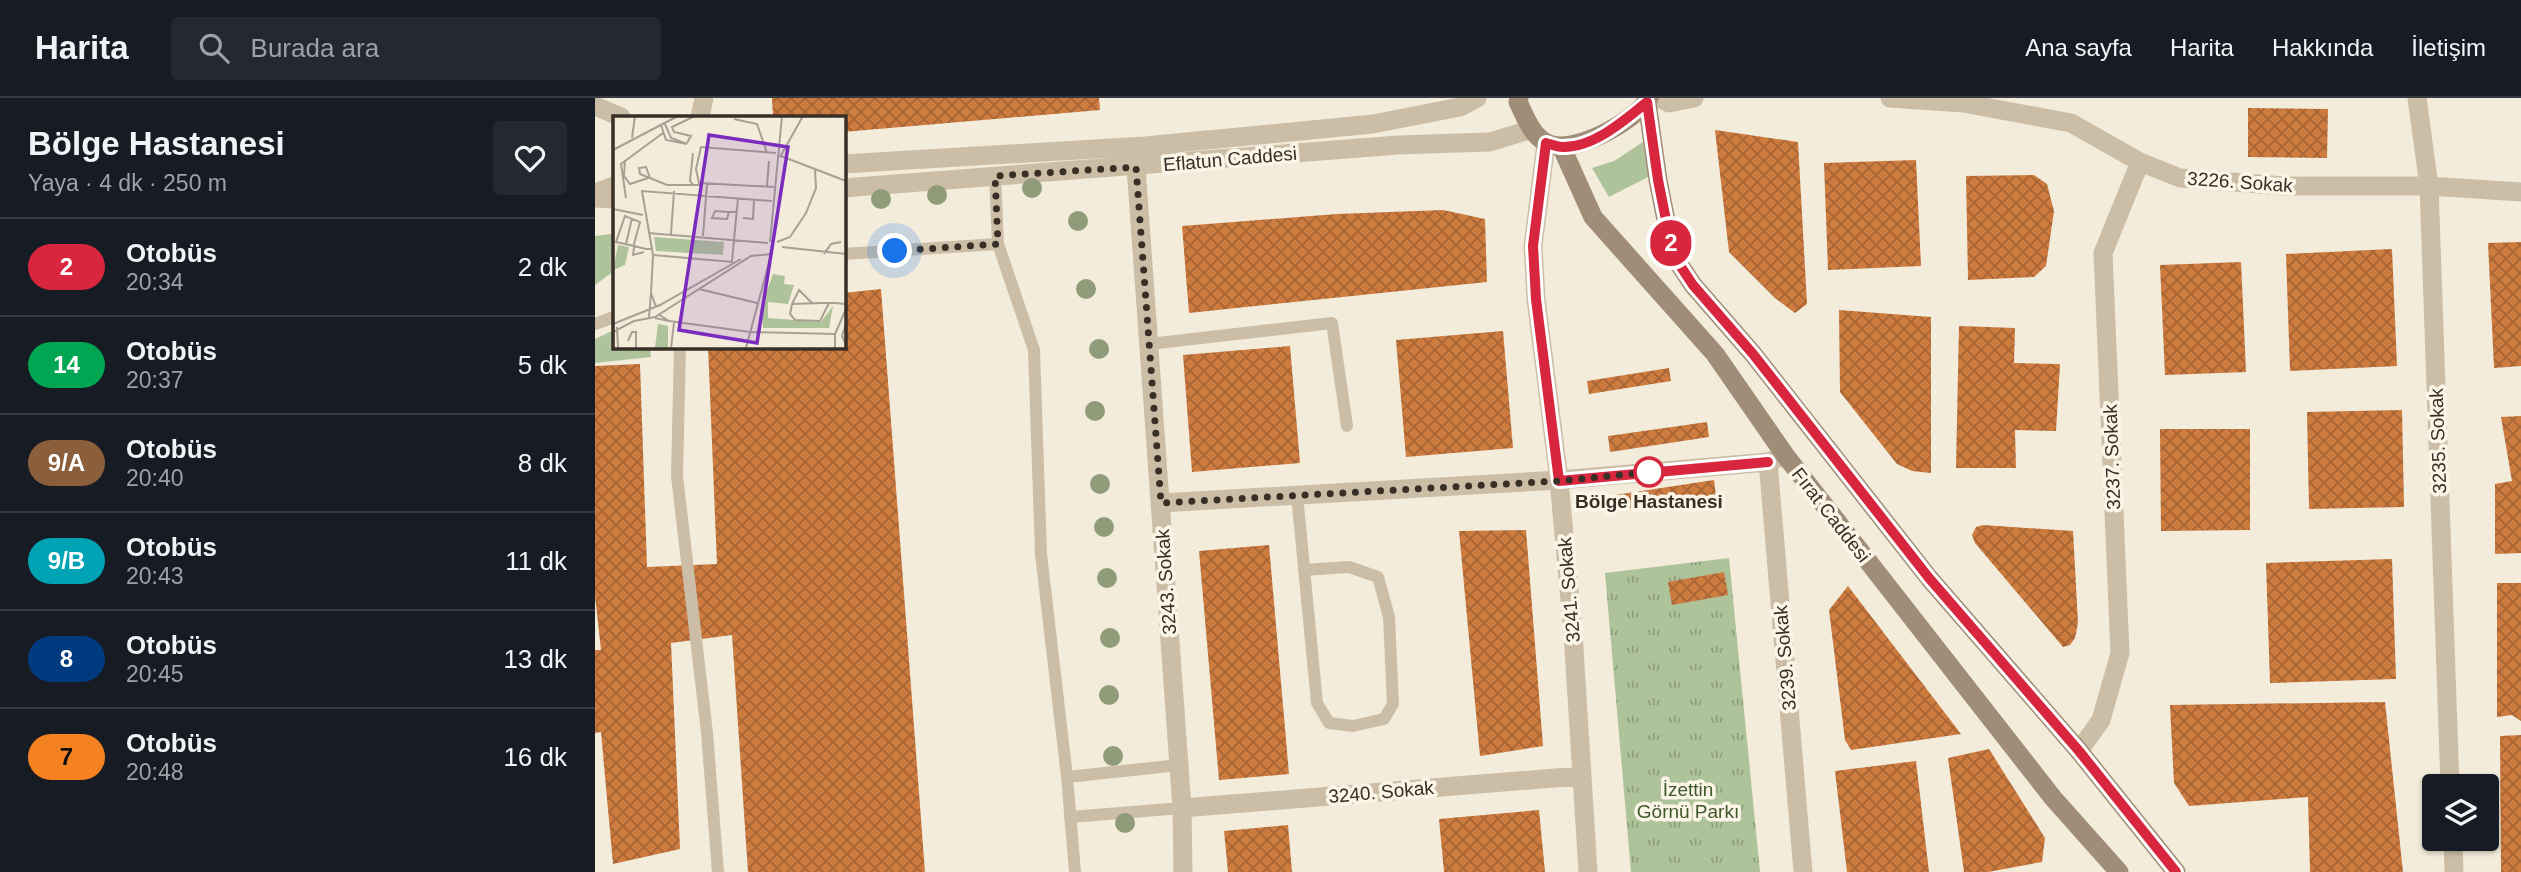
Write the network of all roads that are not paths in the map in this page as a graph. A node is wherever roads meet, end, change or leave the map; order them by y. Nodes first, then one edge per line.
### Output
1 (704, 98) edge
2 (1477, 98) edge
3 (1519, 98) edge
4 (1694, 98) edge
5 (1890, 98) edge
6 (2417, 98) edge
7 (1651, 99) edge
8 (595, 106) edge
9 (619, 116) edge
10 (700, 116) edge
11 (1546, 140) junction
12 (2140, 162) junction
13 (845, 164) edge
14 (1136, 167) junction
15 (995, 176) junction
16 (2429, 186) junction
17 (613, 187) edge
18 (845, 188) edge
19 (2521, 192) edge
20 (595, 196) edge
21 (613, 199) edge
22 (998, 244) junction
23 (845, 254) edge
24 (613, 317) edge
25 (595, 324) edge
26 (1149, 344) junction
27 (680, 348) edge
28 (1347, 426) dead end
29 (1777, 458) junction
30 (1559, 481) junction
31 (1297, 495) junction
32 (1161, 503) junction
33 (1304, 570) junction
34 (2079, 751) junction
35 (1179, 765) junction
36 (2450, 774) edge
37 (1580, 776) junction
38 (1067, 777) junction
39 (1182, 808) junction
40 (1069, 817) junction
41 (2453, 851) edge
42 (718, 872) edge
43 (1075, 872) edge
44 (1183, 872) edge
45 (1588, 872) edge
46 (1803, 872) edge
47 (2119, 872) edge
48 (2176, 872) edge
49 (2454, 872) edge

1 - 10 street
2 - 13 street, Eflatun Caddesi
3 - 11 main road, Fırat Caddesi
4 - 7 street
5 - 12 street, 3226. Sokak
6 - 16 street, 3235. Sokak
7 - 11 main road
7 - 34 main road
8 - 9 street
11 - 14 street, Eflatun Caddesi
11 - 29 main road, Fırat Caddesi
11 - 30 street, 3241. Sokak
12 - 16 street, 3226. Sokak
12 - 34 street, 3237. Sokak
14 - 15 street, Eflatun Caddesi
14 - 26 street, 3243. Sokak
15 - 18 street, Eflatun Caddesi
15 - 22 lane
16 - 19 street, 3226. Sokak
16 - 36 street, 3235. Sokak
17 - 20 street
20 - 21 street
22 - 23 lane
22 - 38 lane
24 - 25 lane
26 - 28 lane
26 - 32 street, 3243. Sokak
27 - 42 lane
29 - 30 street
29 - 46 street, 3239. Sokak
29 - 47 main road, Fırat Caddesi
30 - 31 street
30 - 37 street, 3241. Sokak
31 - 32 street
31 - 33 lane
32 - 35 street, 3243. Sokak
33 - 33 lane
34 - 48 main road
35 - 38 lane
35 - 39 street, 3243. Sokak
37 - 39 street, 3240. Sokak
37 - 45 street, 3241. Sokak
38 - 40 lane
39 - 40 lane
39 - 44 street, 3243. Sokak
40 - 43 lane
41 - 49 street

